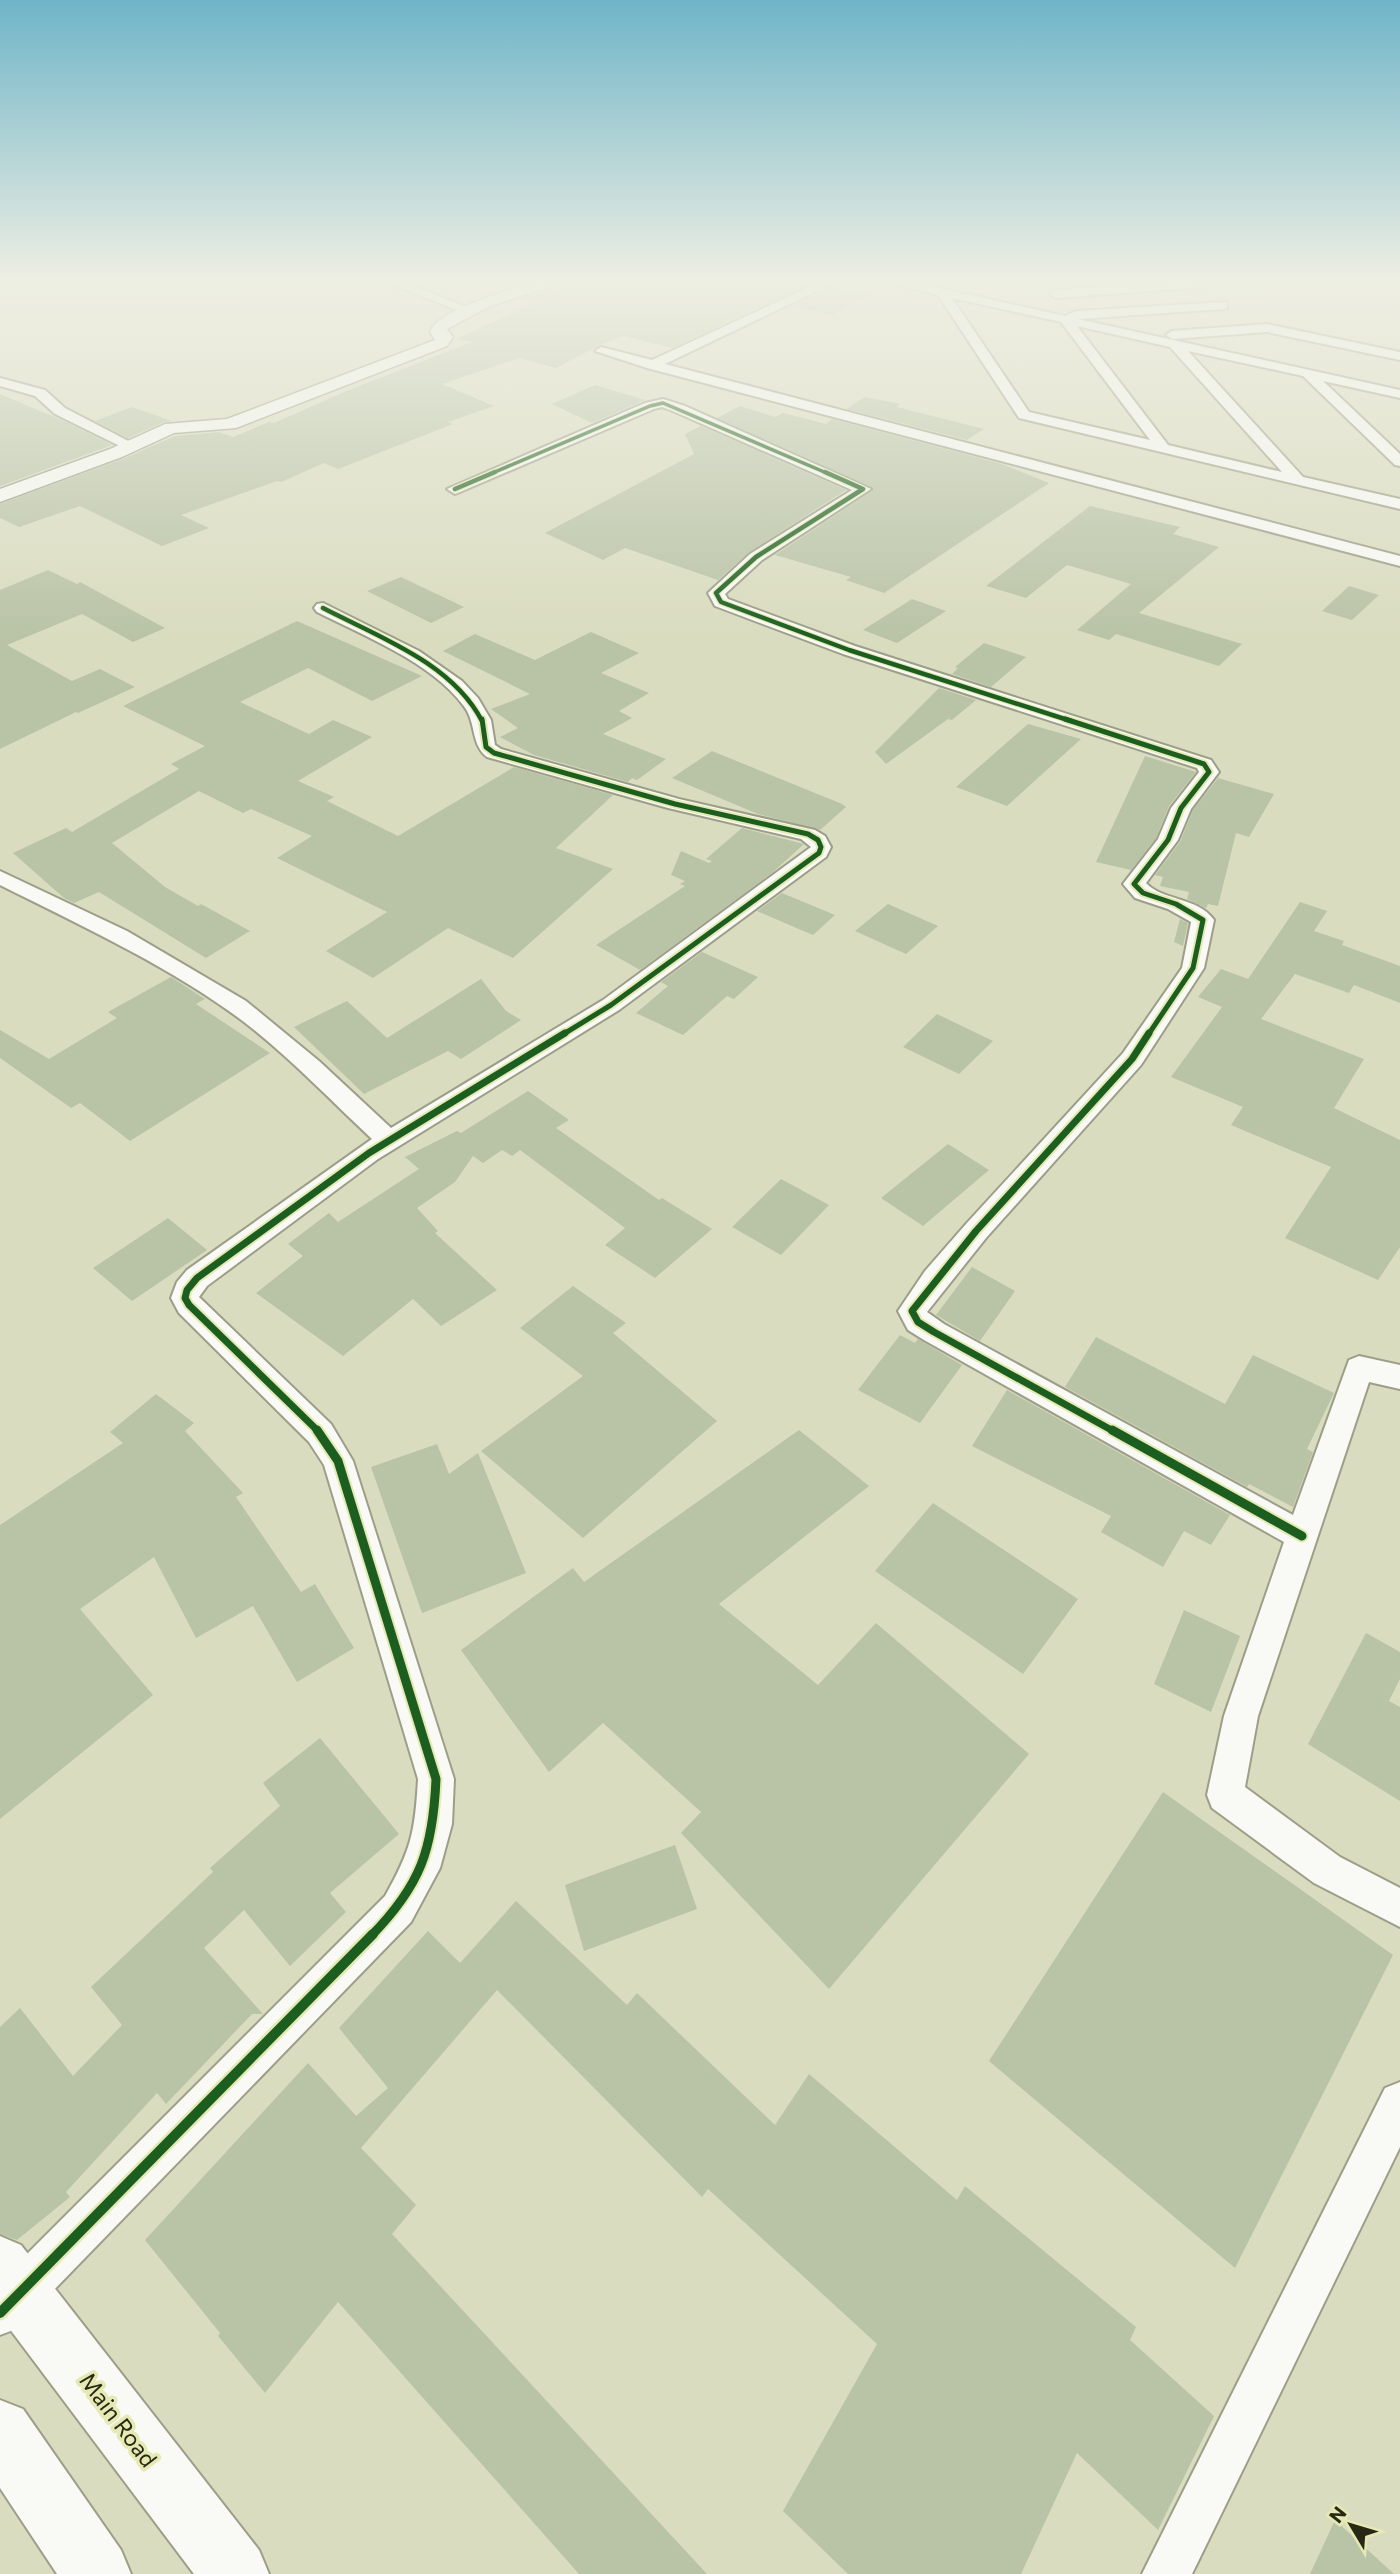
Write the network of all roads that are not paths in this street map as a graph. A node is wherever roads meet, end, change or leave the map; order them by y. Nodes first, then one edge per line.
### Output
1 (46, 398) edge
2 (297, 398) edge
3 (778, 398) edge
4 (1013, 398) edge
5 (1128, 398) edge
6 (1224, 398) edge
7 (1333, 398) edge
8 (131, 446) junction
9 (1163, 448) junction
10 (1400, 462) edge
11 (1298, 480) junction
12 (455, 489) dead end
13 (0, 496) edge
14 (1400, 504) edge
15 (1400, 561) edge
16 (323, 608) dead end
17 (0, 877) edge
18 (388, 1140) junction
19 (1400, 1377) edge
20 (1302, 1536) junction
21 (1400, 1908) edge
22 (1400, 2103) edge
23 (7, 2291) edge
24 (0, 2432) edge
25 (97, 2574) edge
26 (235, 2574) edge
27 (1167, 2574) edge

1 - 8 street
2 - 8 street
3 - 15 street
4 - 9 street
5 - 9 street
6 - 11 street
7 - 10 street
8 - 13 street
9 - 11 street
11 - 14 street
12 - 20 street
16 - 18 street
17 - 18 street
18 - 23 street
19 - 20 street
20 - 21 street
22 - 27 street
23 - 26 main road, Main Road
24 - 25 main road

